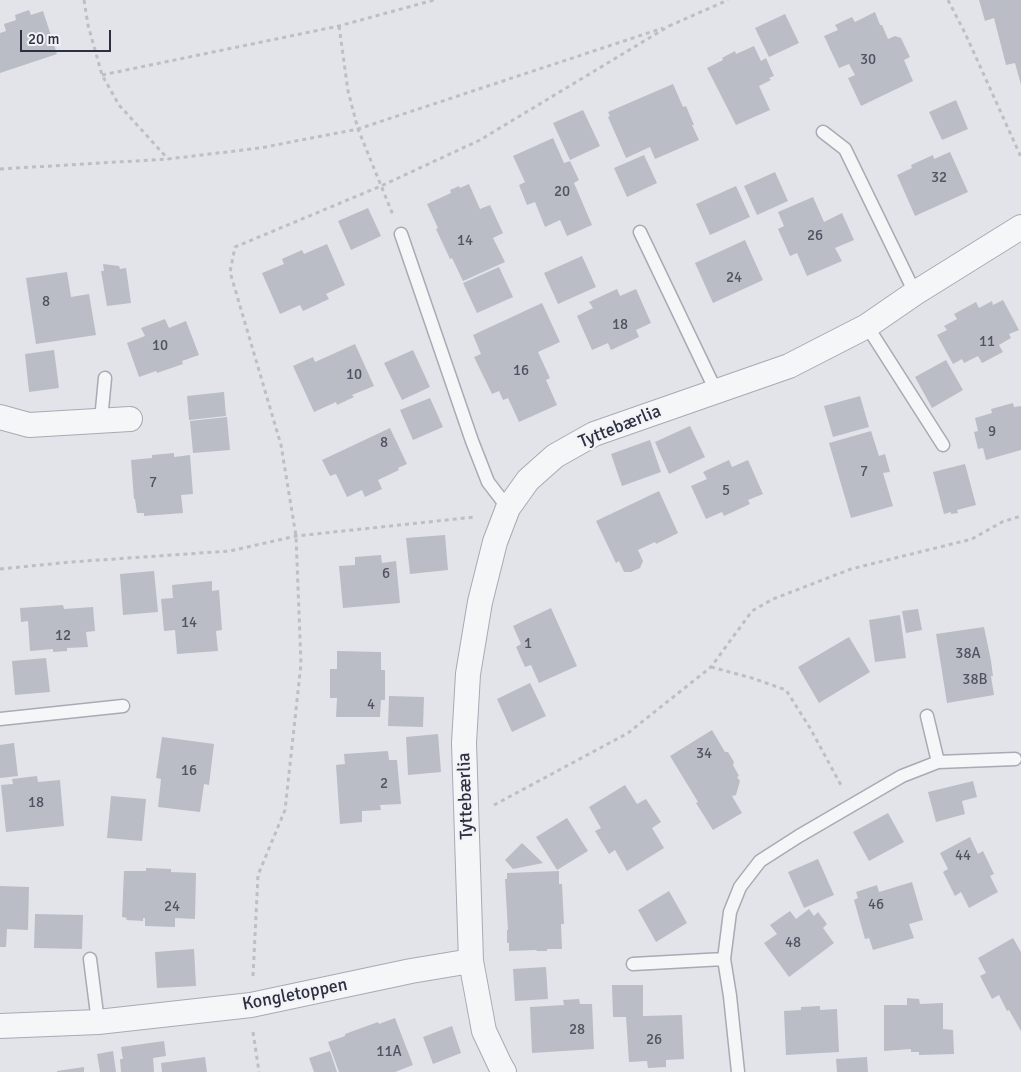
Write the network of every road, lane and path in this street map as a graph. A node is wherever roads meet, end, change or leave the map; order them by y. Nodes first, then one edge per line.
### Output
1 (84, 0) edge
2 (434, 0) edge
3 (728, 0) edge
4 (948, 0) edge
5 (339, 26) junction
6 (669, 26) junction
7 (102, 75) junction
8 (358, 129) junction
9 (823, 132) dead end
10 (1021, 158) edge
11 (168, 159) junction
12 (0, 170) edge
13 (381, 186) junction
14 (1021, 227) edge
15 (640, 232) dead end
16 (400, 234) joint
17 (915, 293) junction
18 (867, 326) junction
19 (105, 378) dead end
20 (716, 391) junction
21 (0, 417) edge
22 (130, 418) dead end
23 (101, 420) junction
24 (943, 445) dead end
25 (505, 515) junction
26 (1021, 516) edge
27 (296, 536) junction
28 (0, 570) edge
29 (711, 667) junction
30 (123, 706) dead end
31 (927, 716) dead end
32 (0, 719) edge
33 (1015, 759) dead end
34 (938, 762) junction
35 (852, 806) junction
36 (466, 820) junction
37 (724, 959) junction
38 (90, 960) dead end
39 (471, 961) junction
40 (633, 964) dead end
41 (251, 1005) junction
42 (98, 1022) junction
43 (0, 1026) edge
44 (259, 1072) edge
45 (504, 1072) edge
46 (738, 1072) edge

1 - 7 path
2 - 5 path
3 - 6 path
4 - 10 path
5 - 7 path
5 - 8 path
6 - 8 path
6 - 13 path
7 - 11 path
8 - 11 path
8 - 13 path
9 - 17 lane
11 - 12 path
13 - 16 path
13 - 27 path
14 - 17 street, Tyttebærlia
15 - 20 lane
16 - 25 lane
17 - 18 street, Tyttebærlia
18 - 20 street, Tyttebærlia
18 - 24 lane
19 - 23 lane
20 - 25 street, Tyttebærlia
21 - 23 street
22 - 23 street
25 - 27 path
25 - 36 street, Tyttebærlia
26 - 29 path
27 - 28 path
27 - 41 path
29 - 35 path
29 - 36 path
30 - 32 lane
31 - 34 lane
33 - 34 lane
34 - 35 lane
35 - 37 lane
36 - 39 street, Tyttebærlia
37 - 40 lane
37 - 46 lane
38 - 42 lane
39 - 41 street, Kongletoppen
39 - 45 street
41 - 42 street, Kongletoppen
41 - 44 path
42 - 43 street, Kongletoppen

